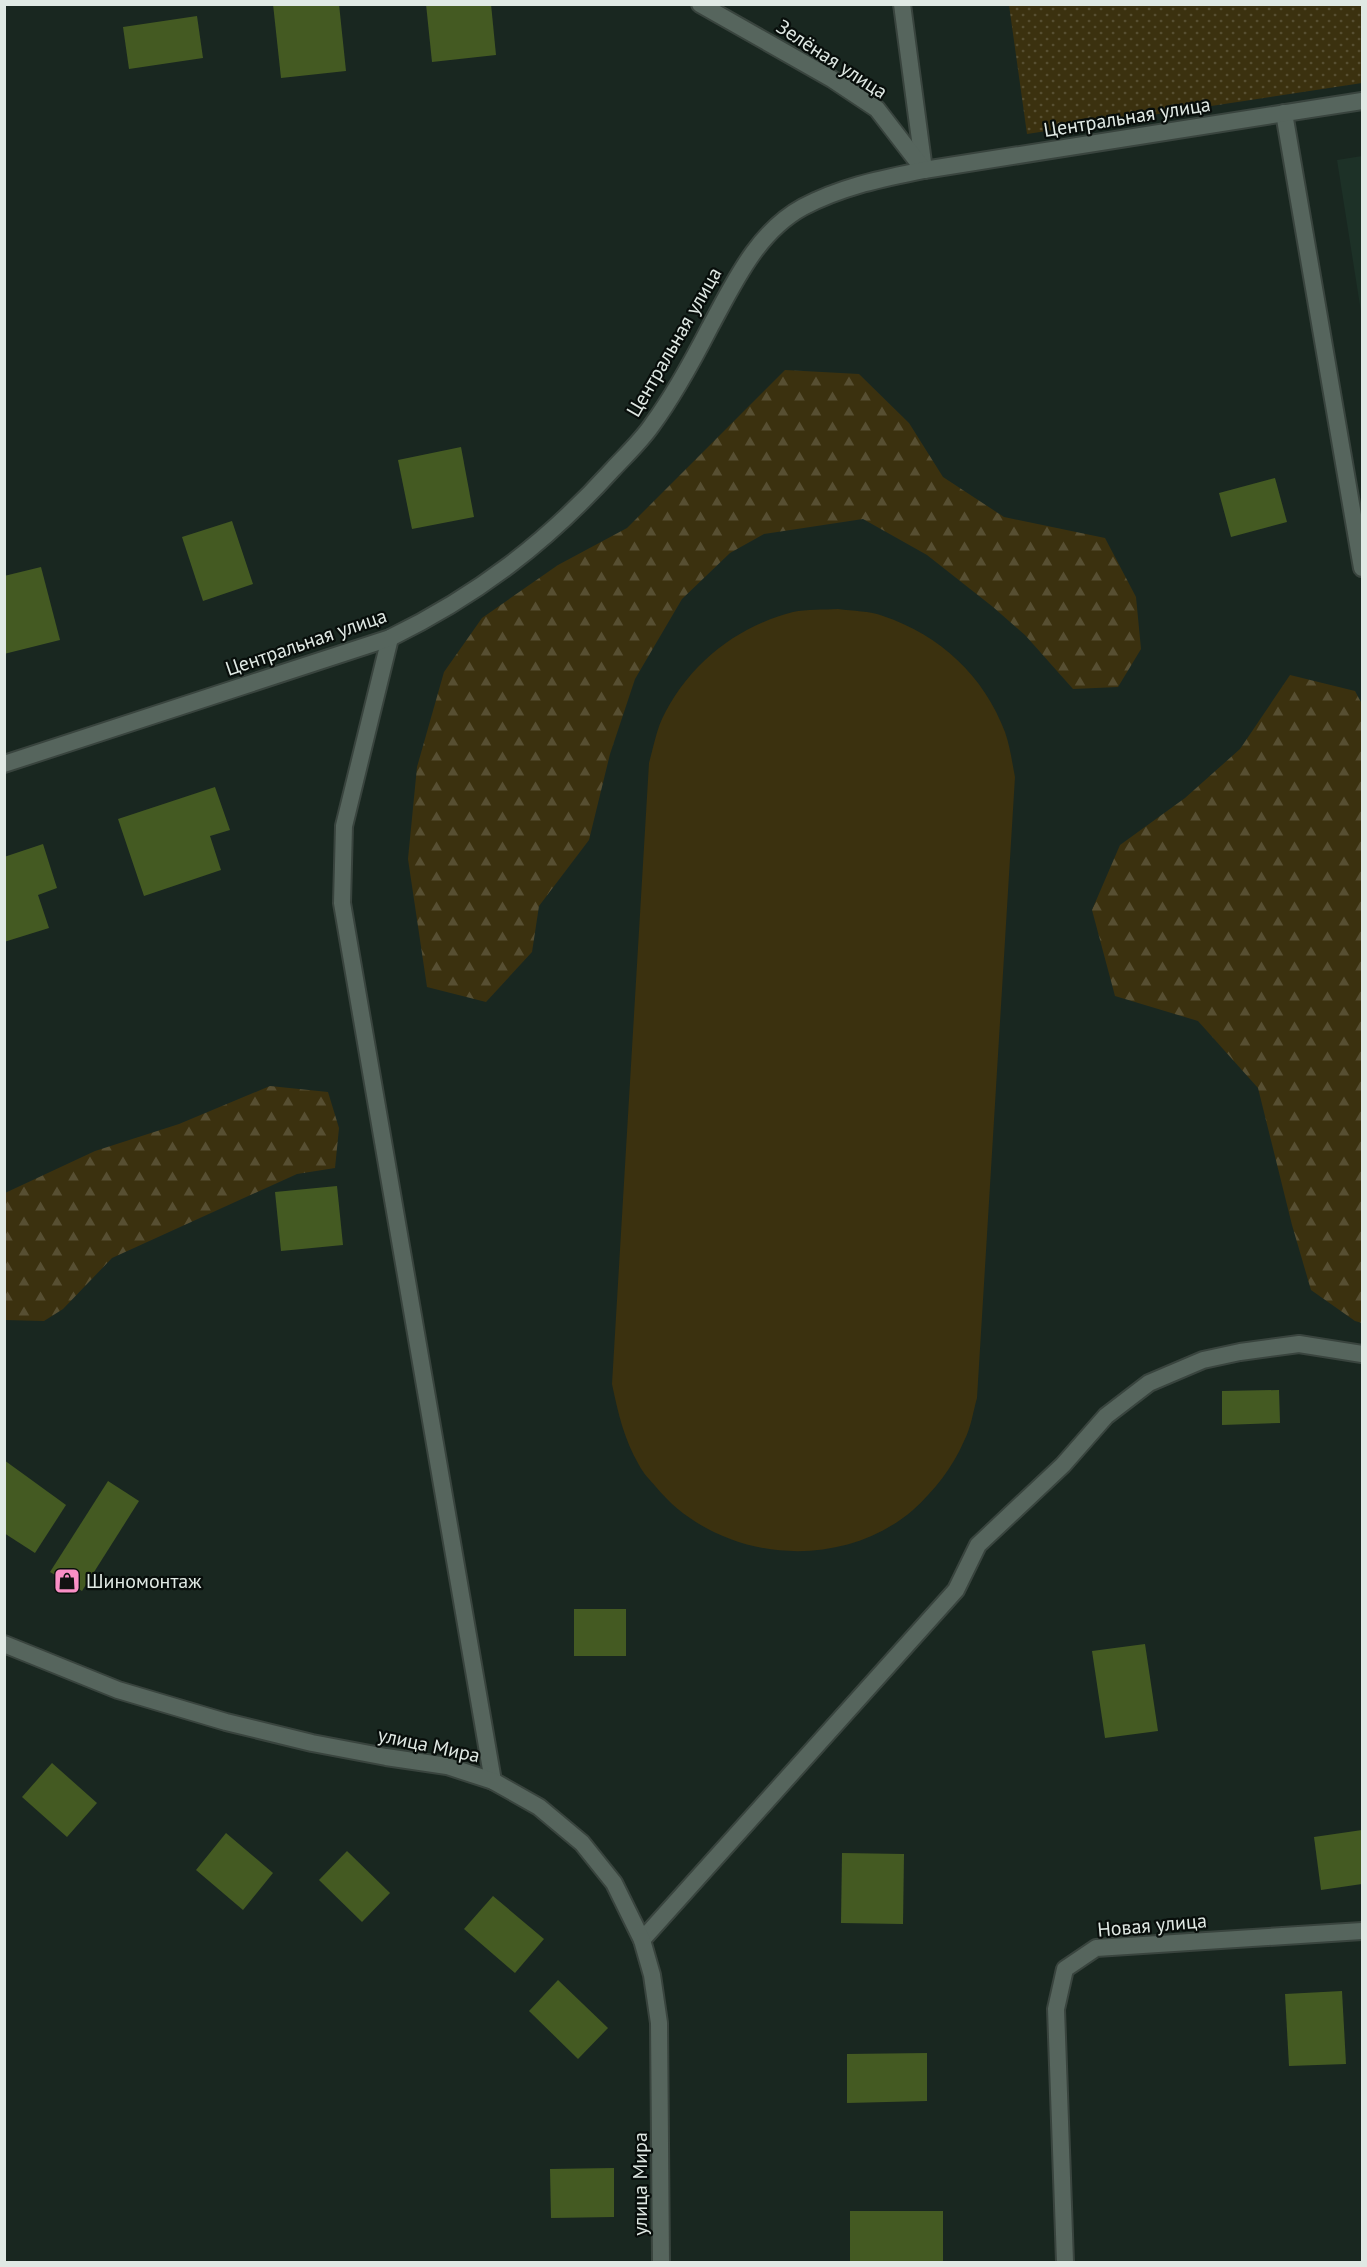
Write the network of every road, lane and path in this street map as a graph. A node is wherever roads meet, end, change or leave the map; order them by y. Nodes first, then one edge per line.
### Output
1 (700, 4) edge
2 (902, 4) edge
3 (1362, 101) edge
4 (1284, 113) junction
5 (924, 170) junction
6 (1362, 568) edge
7 (390, 638) junction
8 (4, 764) edge
9 (1362, 1354) edge
10 (4, 1644) edge
11 (493, 1781) junction
12 (1362, 1931) edge
13 (642, 1940) junction
14 (661, 2262) edge
15 (1065, 2262) edge

1 - 5 street, Зелёная улица
2 - 5 street
3 - 4 street, Центральная улица
4 - 5 street, Центральная улица
4 - 6 street
5 - 7 street, Центральная улица
7 - 8 street, Центральная улица
7 - 11 street
9 - 13 street
10 - 11 street, улица Мира
11 - 13 street, улица Мира
12 - 15 street, Новая улица
13 - 14 street, улица Мира

